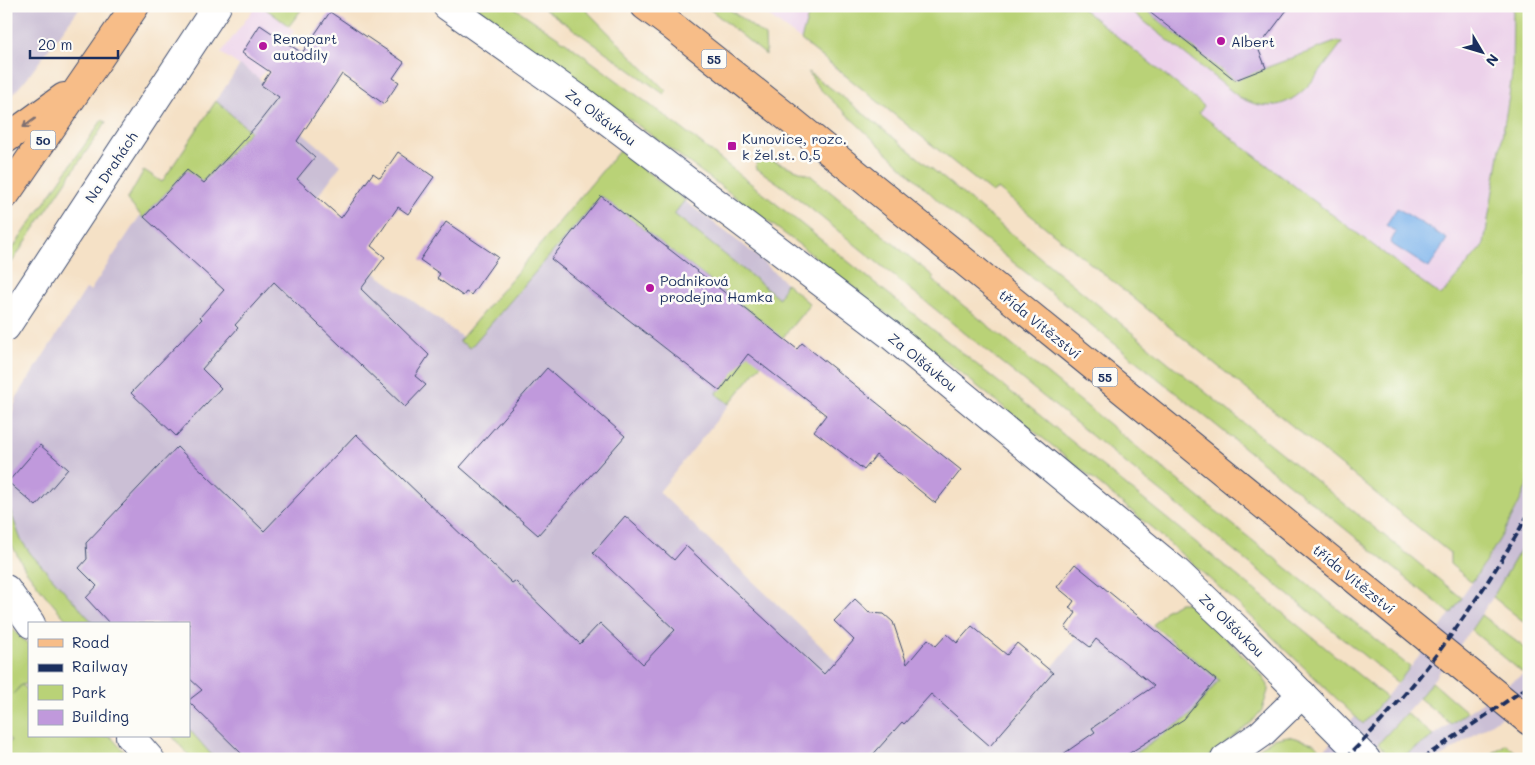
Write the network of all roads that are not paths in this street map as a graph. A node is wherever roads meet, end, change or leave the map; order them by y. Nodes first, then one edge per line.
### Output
1 (135, 6) edge
2 (216, 6) edge
3 (447, 6) edge
4 (645, 6) edge
5 (80, 86) junction
6 (6, 139) edge
7 (6, 194) edge
8 (6, 327) edge
9 (6, 589) edge
10 (30, 622) edge
11 (1302, 694) junction
12 (1529, 721) edge
13 (132, 738) edge
14 (150, 759) edge
15 (1225, 759) edge
16 (1366, 759) edge

1 - 5 main road, 50
2 - 8 street, Na Drahách
3 - 11 street, Za Olšávkou
4 - 12 main road, třída Vítězství / 55
5 -> 6 main road, 50
5 - 7 main road, 50
9 - 10 street
11 - 15 street
11 - 16 street, Za Olšávkou
13 - 14 street

